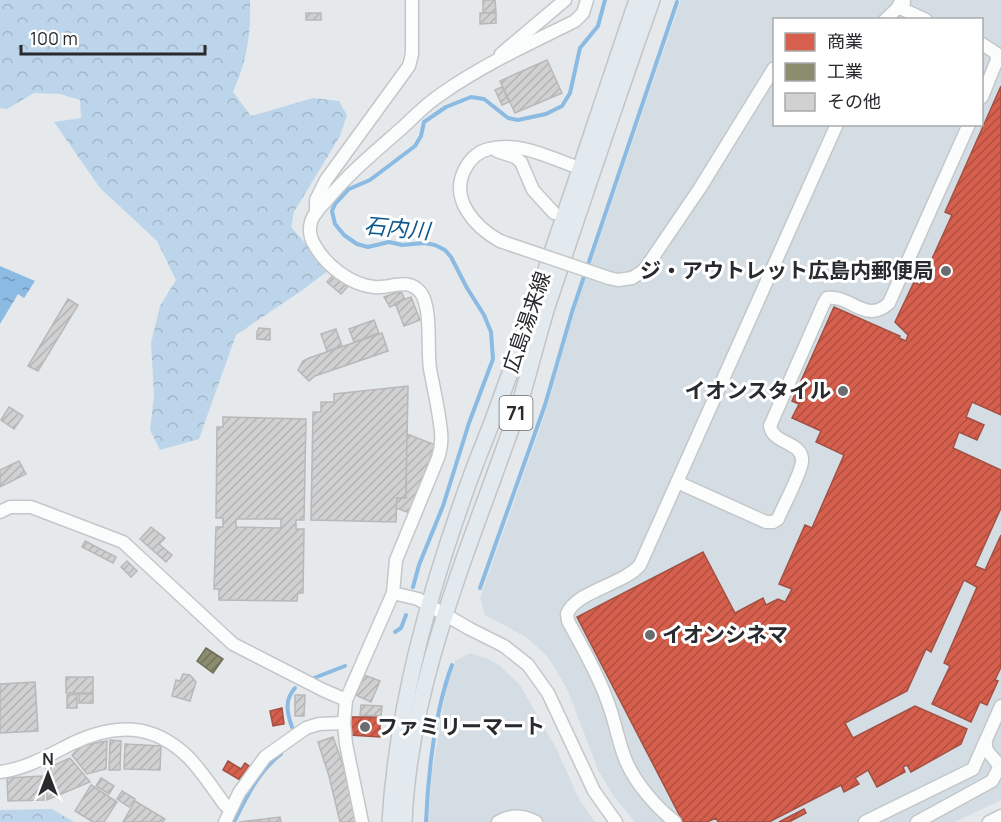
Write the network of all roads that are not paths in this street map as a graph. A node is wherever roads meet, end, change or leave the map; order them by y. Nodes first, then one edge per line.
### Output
1 (412, 0) edge
2 (565, 0) edge
3 (587, 0) edge
4 (648, 2) edge
5 (902, 2) edge
6 (887, 18) edge
7 (923, 18) edge
8 (983, 45) edge
9 (489, 65) junction
10 (773, 70) edge
11 (983, 92) edge
12 (836, 126) edge
13 (968, 126) edge
14 (592, 130) junction
15 (490, 148) junction
16 (571, 165) junction
17 (316, 213) junction
18 (554, 213) junction
19 (515, 358) junction
20 (677, 482) junction
21 (0, 512) edge
22 (393, 593) junction
23 (429, 606) junction
24 (444, 614) junction
25 (346, 700) junction
26 (1001, 706) edge
27 (344, 723) junction
28 (986, 740) junction
29 (0, 772) edge
30 (231, 809) junction
31 (1001, 816) edge
32 (920, 820) edge
33 (225, 822) edge
34 (362, 822) edge
35 (390, 822) edge
36 (404, 822) edge
37 (498, 822) edge
38 (536, 822) edge
39 (616, 822) edge
40 (675, 822) edge
41 (865, 822) edge
42 (989, 822) edge

1 - 17 street
2 - 9 street
3 - 9 street
4 - 14 main road, 広島湯来線 / 71
4 - 24 main road, 広島湯来線 / 71
5 - 6 street
5 - 7 street
8 - 11 street
9 - 17 street
10 - 15 street, bridge
12 - 20 street
13 - 20 street
14 - 16 main road
14 - 19 main road, 広島湯来線 / 71
15 - 16 street
15 - 18 street
16 - 18 main road
17 - 22 street
18 - 19 main road
19 - 23 main road, 広島湯来線 / 71
20 - 40 street
21 - 25 street
22 - 23 street
22 - 25 street
23 - 24 street
23 - 35 main road, 広島湯来線 / 71
24 - 36 main road, 広島湯来線 / 71
24 - 39 street
25 - 27 street
26 - 28 street
27 - 30 street
27 - 34 street
28 - 32 street
28 - 41 street
29 - 30 street
30 - 33 street
31 - 42 street
37 - 38 street

